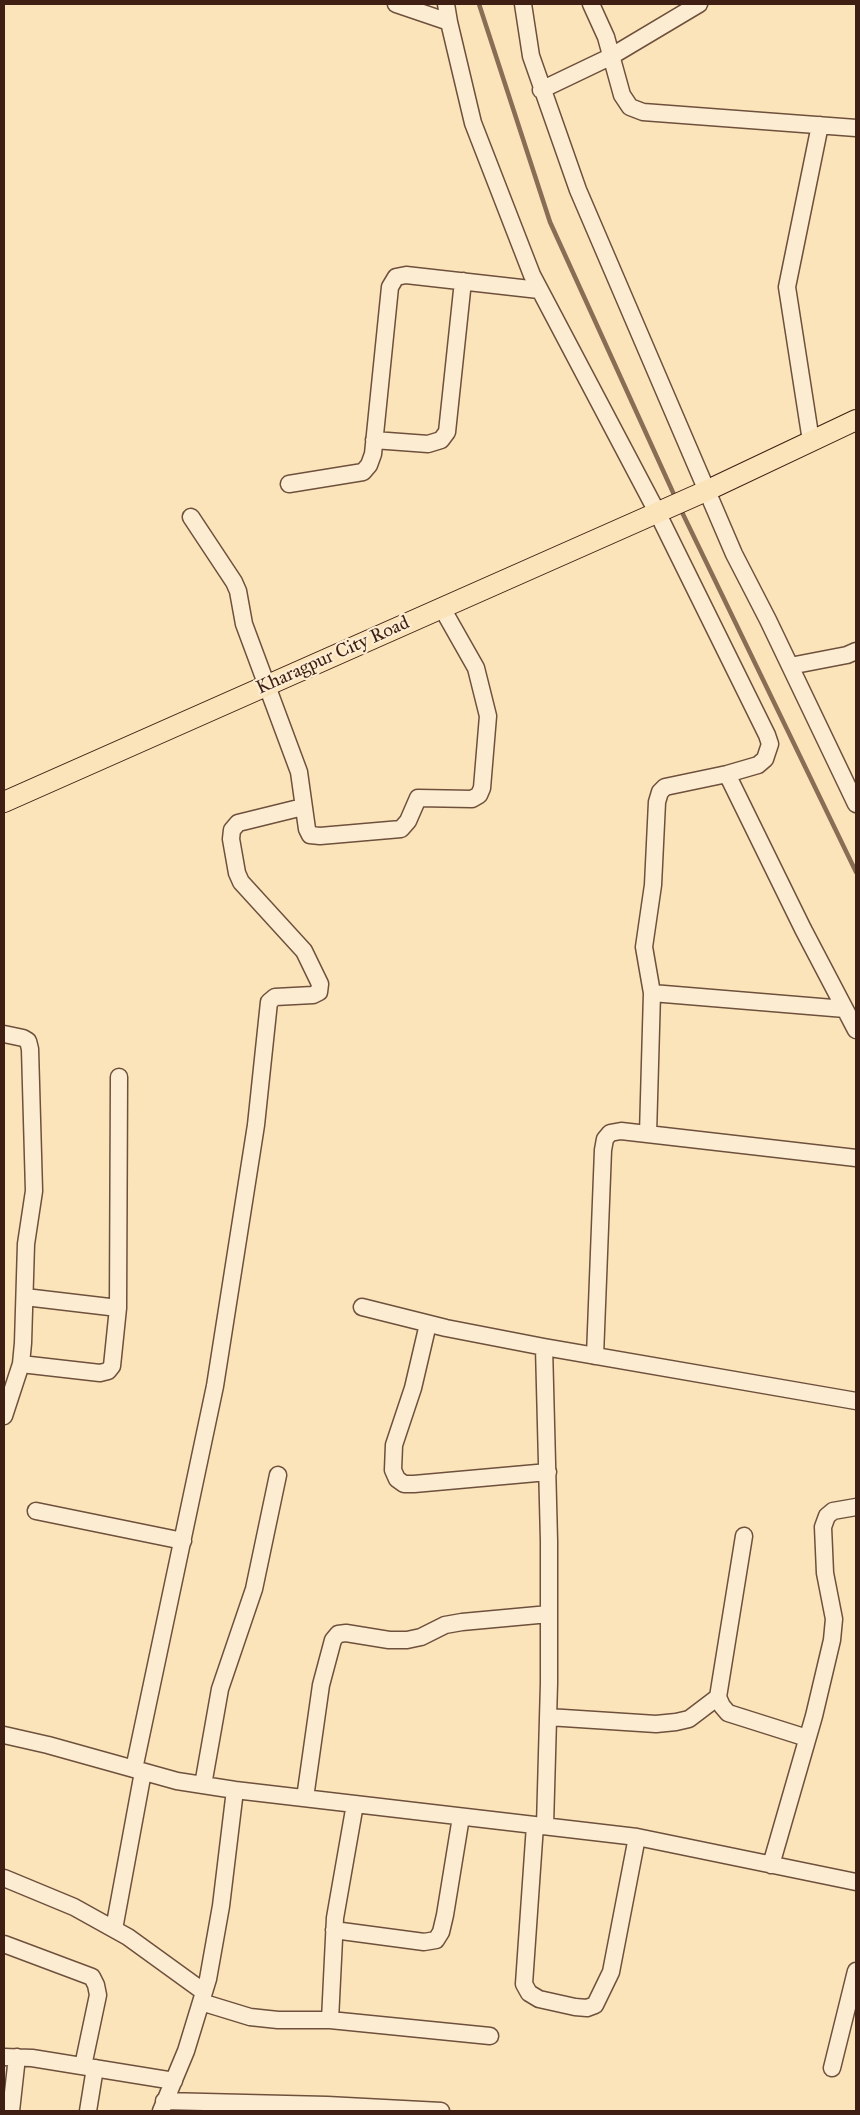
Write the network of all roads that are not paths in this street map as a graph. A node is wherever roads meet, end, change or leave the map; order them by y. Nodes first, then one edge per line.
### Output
1 (396, 4) edge
2 (446, 4) edge
3 (523, 4) edge
4 (591, 4) edge
5 (699, 4) edge
6 (449, 22) junction
7 (610, 57) junction
8 (541, 90) junction
9 (820, 126) junction
10 (856, 128) edge
11 (463, 281) junction
12 (539, 290) junction
13 (856, 420) edge
14 (374, 440) junction
15 (811, 441) junction
16 (289, 484) dead end
17 (698, 495) junction
18 (660, 511) junction
19 (191, 517) dead end
20 (442, 608) junction
21 (856, 651) edge
22 (790, 666) junction
23 (266, 686) junction
24 (727, 774) junction
25 (4, 802) edge
26 (856, 804) edge
27 (304, 807) junction
28 (652, 993) junction
29 (845, 1009) junction
30 (856, 1030) edge
31 (4, 1034) edge
32 (119, 1076) dead end
33 (648, 1134) junction
34 (856, 1158) edge
35 (25, 1297) junction
36 (362, 1307) dead end
37 (118, 1308) junction
38 (428, 1324) junction
39 (544, 1347) junction
40 (595, 1356) junction
41 (14, 1368) edge
42 (856, 1401) edge
43 (4, 1416) edge
44 (548, 1472) junction
45 (278, 1475) dead end
46 (856, 1507) edge
47 (36, 1511) dead end
48 (744, 1536) dead end
49 (183, 1541) junction
50 (549, 1614) junction
51 (718, 1697) junction
52 (548, 1717) junction
53 (4, 1735) edge
54 (807, 1738) junction
55 (138, 1770) junction
56 (203, 1785) junction
57 (235, 1790) junction
58 (305, 1798) junction
59 (355, 1804) junction
60 (460, 1817) junction
61 (540, 1826) junction
62 (637, 1837) junction
63 (771, 1865) junction
64 (4, 1878) edge
65 (856, 1882) edge
66 (114, 1929) junction
67 (334, 1930) junction
68 (4, 1944) edge
69 (856, 1971) edge
70 (202, 1997) junction
71 (330, 2020) junction
72 (490, 2036) dead end
73 (10, 2057) edge
74 (89, 2067) junction
75 (832, 2068) dead end
76 (174, 2081) junction
77 (162, 2106) edge
78 (412, 2110) edge
79 (11, 2111) edge
80 (88, 2111) edge
81 (441, 2111) edge

1 - 6 street
2 - 6 street
3 - 8 street
4 - 7 street
5 - 7 street
6 - 12 street
7 - 8 street
7 - 9 street
8 - 17 street
9 - 10 street
9 - 15 street
11 - 12 street
11 - 14 street
11 - 14 street
12 - 18 street
13 - 15 main road, Kharagpur City Road
14 - 16 street
15 - 17 main road, Kharagpur City Road
17 - 18 main road, Kharagpur City Road
17 - 22 street
18 - 20 main road, Kharagpur City Road
18 - 24 street
19 - 23 street
20 - 23 main road, Kharagpur City Road
20 - 27 street
21 - 22 street
22 - 26 street
23 - 25 main road, Kharagpur City Road
23 - 27 street
24 - 28 street
24 - 29 street
27 - 49 street
28 - 29 street
28 - 33 street
29 - 30 street
31 - 35 street
32 - 37 street
33 - 34 street
33 - 40 street
35 - 37 street
35 - 41 street
36 - 38 street
37 - 41 street
38 - 39 street
38 - 44 street
39 - 40 street
39 - 44 street
40 - 42 street
41 - 43 street
44 - 50 street
45 - 56 street
46 - 54 street
47 - 49 street
48 - 51 street
49 - 55 street
50 - 52 street
50 - 58 street
51 - 52 street
51 - 54 street
52 - 61 street
53 - 55 street
54 - 63 street
55 - 56 street
55 - 66 street
56 - 57 street
57 - 58 street
57 - 70 street
58 - 59 street
59 - 60 street
59 - 67 street
60 - 61 street
60 - 67 street
61 - 62 street
61 - 62 street
62 - 63 street
63 - 65 street
64 - 66 street
66 - 70 street
67 - 71 street
68 - 74 street
69 - 75 street
70 - 71 street
70 - 76 street
71 - 72 street
73 - 74 street
73 - 79 street
74 - 76 street
74 - 80 street
76 - 77 street
77 - 78 street
78 - 81 street

